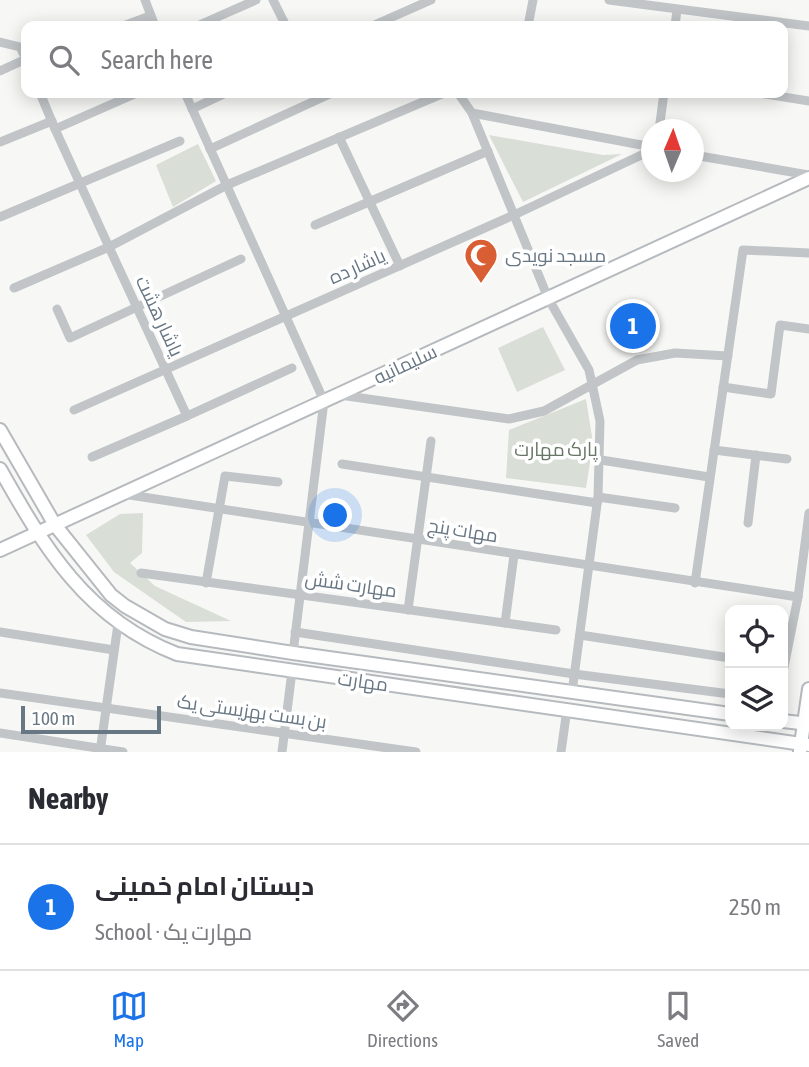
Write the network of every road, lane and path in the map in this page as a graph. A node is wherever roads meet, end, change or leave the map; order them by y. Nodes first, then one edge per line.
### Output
1 (145, 0) edge
2 (256, 0) edge
3 (273, 0) edge
4 (431, 0) edge
5 (533, 0) edge
6 (609, 0) edge
7 (677, 10) junction
8 (150, 16) junction
9 (136, 21) edge
10 (152, 21) edge
11 (208, 21) edge
12 (284, 21) edge
13 (383, 21) edge
14 (529, 21) edge
15 (676, 21) edge
16 (768, 21) edge
17 (788, 23) edge
18 (809, 26) edge
19 (0, 42) edge
20 (21, 47) edge
21 (21, 61) edge
22 (0, 71) edge
23 (42, 98) edge
24 (124, 98) edge
25 (187, 98) edge
26 (215, 98) edge
27 (321, 98) edge
28 (432, 98) edge
29 (461, 98) edge
30 (663, 98) edge
31 (788, 98) edge
32 (809, 101) edge
33 (192, 108) junction
34 (472, 113) junction
35 (660, 119) edge
36 (54, 125) junction
37 (339, 137) junction
38 (180, 141) dead end
39 (0, 142) edge
40 (641, 147) edge
41 (210, 149) junction
42 (488, 151) junction
43 (641, 154) edge
44 (704, 157) edge
45 (809, 176) edge
46 (80, 184) junction
47 (226, 185) junction
48 (369, 202) junction
49 (514, 215) junction
50 (0, 217) edge
51 (315, 225) dead end
52 (109, 247) junction
53 (809, 253) edge
54 (241, 260) dead end
55 (400, 266) junction
56 (14, 288) dead end
57 (548, 298) junction
58 (136, 306) junction
59 (57, 309) dead end
60 (286, 317) junction
61 (808, 329) edge
62 (728, 356) junction
63 (292, 368) dead end
64 (166, 370) junction
65 (593, 386) junction
66 (723, 387) junction
67 (338, 395) junction
68 (324, 401) junction
69 (74, 410) dead end
70 (187, 416) junction
71 (0, 430) edge
72 (432, 441) dead end
73 (714, 450) junction
74 (756, 455) junction
75 (92, 457) dead end
76 (787, 459) dead end
77 (601, 460) junction
78 (342, 464) dead end
79 (0, 469) edge
80 (427, 476) junction
81 (709, 477) junction
82 (278, 482) dead end
83 (123, 494) junction
84 (598, 500) junction
85 (675, 508) dead end
86 (218, 509) junction
87 (809, 513) edge
88 (309, 523) junction
89 (748, 523) dead end
90 (54, 525) junction
91 (36, 534) junction
92 (418, 540) junction
93 (0, 550) edge
94 (514, 555) junction
95 (589, 567) junction
96 (141, 573) dead end
97 (206, 583) junction
98 (695, 583) junction
99 (300, 594) junction
100 (798, 597) junction
101 (408, 610) junction
102 (505, 623) junction
103 (118, 624) junction
104 (555, 631) dead end
105 (0, 632) edge
106 (295, 632) junction
107 (580, 635) junction
108 (114, 650) junction
109 (293, 653) junction
110 (725, 658) edge
111 (784, 668) edge
112 (292, 671) junction
113 (574, 674) junction
114 (809, 689) edge
115 (572, 692) junction
116 (0, 693) edge
117 (725, 693) edge
118 (106, 708) junction
119 (567, 709) junction
120 (725, 713) edge
121 (788, 722) edge
122 (807, 724) edge
123 (0, 733) edge
124 (285, 733) junction
125 (803, 747) edge
126 (100, 750) edge
127 (123, 752) edge
128 (282, 752) edge
129 (416, 752) edge
130 (561, 752) edge

1 - 8 street
2 - 11 street
3 - 12 street
4 - 13 street
5 - 14 street
6 - 7 street
7 - 15 street
7 - 16 street
8 - 9 street
8 - 10 street
17 - 18 street
19 - 20 street
21 - 22 street
23 - 36 street
24 - 36 street
25 - 33 street
26 - 33 street
27 - 41 street
28 - 37 street
29 - 34 street
30 - 35 street
31 - 32 street
33 - 41 street
34 - 40 street
34 - 42 street
36 - 39 street
36 - 46 street
37 - 47 street
37 - 48 street
38 - 46 street
41 - 47 street
42 - 48 street
42 - 49 street
43 - 49 street, یاشار ده
44 - 45 street
45 - 57 main road, سلیمانیه
46 - 50 street
46 - 52 street
47 - 52 street
47 - 60 street
48 - 51 street
48 - 55 street
49 - 55 street, یاشار ده
49 - 57 street
52 - 56 street
52 - 58 street, یاشار هشت
53 - 62 street
54 - 58 street
55 - 60 street, یاشار ده
57 - 65 street
57 - 67 main road, سلیمانیه
58 - 59 street
58 - 64 street, یاشار هشت
60 - 64 street, یاشار ده
60 - 68 street
61 - 66 street
62 - 65 street
62 - 66 street
63 - 70 street
64 - 69 street, یاشار ده
64 - 70 street, یاشار هشت
65 - 67 street
65 - 77 street
66 - 73 street
67 - 68 main road, سلیمانیه
68 - 83 main road, سلیمانیه
68 - 88 street
70 - 75 street
71 - 90 main road, مهارت
72 - 80 street
73 - 74 street
73 - 81 street
74 - 76 street
74 - 89 street
77 - 81 street
77 - 84 street
78 - 80 street
79 - 91 main road, مهارت
80 - 84 street
80 - 92 street
81 - 98 street
82 - 86 street
83 - 86 street, مهات پنج
83 - 90 main road, سلیمانیه
84 - 85 street
84 - 95 street
86 - 88 street, مهات پنج
86 - 97 street
87 - 100 street
88 - 92 street, مهات پنج
88 - 99 street
90 - 91 main road, سلیمانیه
90 - 109 main road, مهارت
91 - 93 main road, سلیمانیه
91 - 103 main road, مهارت
92 - 94 street, مهات پنج
92 - 101 street
94 - 95 street, مهات پنج
94 - 102 street
95 - 98 street, مهات پنج
95 - 107 street
96 - 97 street, مهارت شش
97 - 99 street, مهارت شش
98 - 100 street, مهات پنج
99 - 101 street, مهارت شش
99 - 106 street
100 - 111 street
101 - 102 street, مهارت شش
102 - 104 street, مهارت شش
103 - 108 street
103 - 112 main road, مهارت
105 - 108 street
106 - 109 street
106 - 113 street
107 - 110 street
107 - 113 street
108 - 118 street
109 - 112 main road
109 - 115 main road, مهارت
112 - 119 main road, مهارت
112 - 124 street
113 - 115 street
113 - 117 street
114 - 122 main road
115 - 119 main road
115 - 120 main road, مهارت
116 - 118 street, بن بست بهزیستی یک
118 - 124 street, بن بست بهزیستی یک
118 - 126 street
119 - 125 main road, مهارت
119 - 130 street
121 - 122 main road
122 - 125 main road
123 - 126 street
124 - 128 street
124 - 129 street, بن بست بهزیستی یک
126 - 127 street

